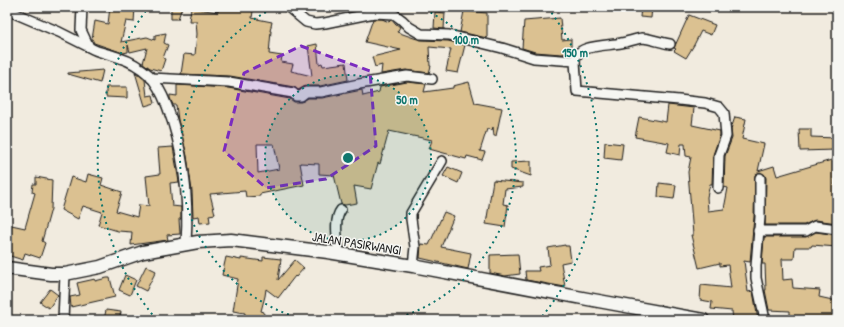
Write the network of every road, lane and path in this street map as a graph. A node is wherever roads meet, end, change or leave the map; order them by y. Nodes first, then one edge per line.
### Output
1 (82, 7) edge
2 (288, 7) edge
3 (7, 10) edge
4 (670, 44) dead end
5 (89, 47) junction
6 (575, 61) junction
7 (151, 78) junction
8 (432, 79) dead end
9 (442, 161) dead end
10 (760, 178) dead end
11 (718, 188) dead end
12 (340, 210) dead end
13 (837, 229) edge
14 (758, 231) junction
15 (186, 244) junction
16 (339, 254) junction
17 (413, 266) junction
18 (7, 268) edge
19 (65, 274) junction
20 (63, 320) edge
21 (703, 320) edge
22 (765, 320) edge

1 - 5 street
2 - 6 street
3 - 5 street
4 - 6 street
5 - 7 street
6 - 11 street
7 - 8 street
7 - 15 street
9 - 17 street
10 - 14 street
12 - 16 street
13 - 14 street
14 - 22 street
15 - 16 street, JALAN PASIRWANGI
15 - 19 street, JALAN PASIRWANGI
16 - 17 street, JALAN PASIRWANGI
17 - 21 street, JALAN PASIRWANGI
18 - 19 street, JALAN PASIRWANGI
19 - 20 street

